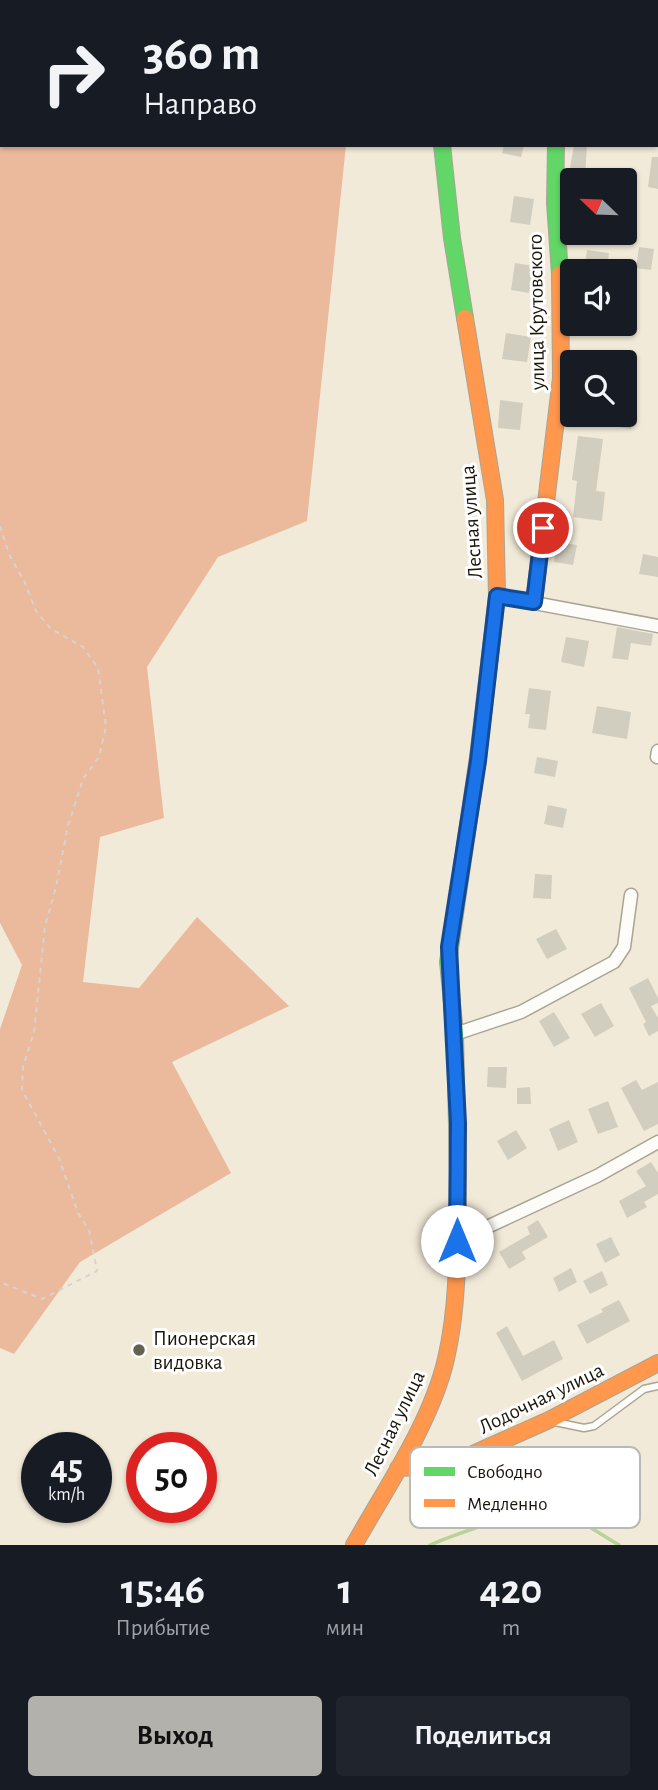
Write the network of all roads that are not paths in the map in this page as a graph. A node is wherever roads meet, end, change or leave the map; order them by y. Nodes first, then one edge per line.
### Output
1 (442, 147) edge
2 (556, 147) edge
3 (497, 596) junction
4 (534, 602) junction
5 (658, 626) edge
6 (631, 895) dead end
7 (455, 1034) junction
8 (658, 1142) edge
9 (457, 1241) junction
10 (658, 1363) edge
11 (658, 1385) edge
12 (549, 1420) junction
13 (489, 1447) edge
14 (398, 1468) junction
15 (410, 1468) edge
16 (354, 1545) edge

1 - 3 main road, Лесная улица
2 - 4 main road, улица Крутовского
3 - 4 street
3 - 7 main road, Лесная улица
4 - 5 street
6 - 7 street
7 - 9 main road, Лесная улица
8 - 9 street
9 - 14 main road, Лесная улица
10 - 12 main road, Лодочная улица
11 - 12 lane
12 - 13 main road, Лодочная улица
14 - 15 main road, Лодочная улица
14 - 16 main road, Лесная улица

